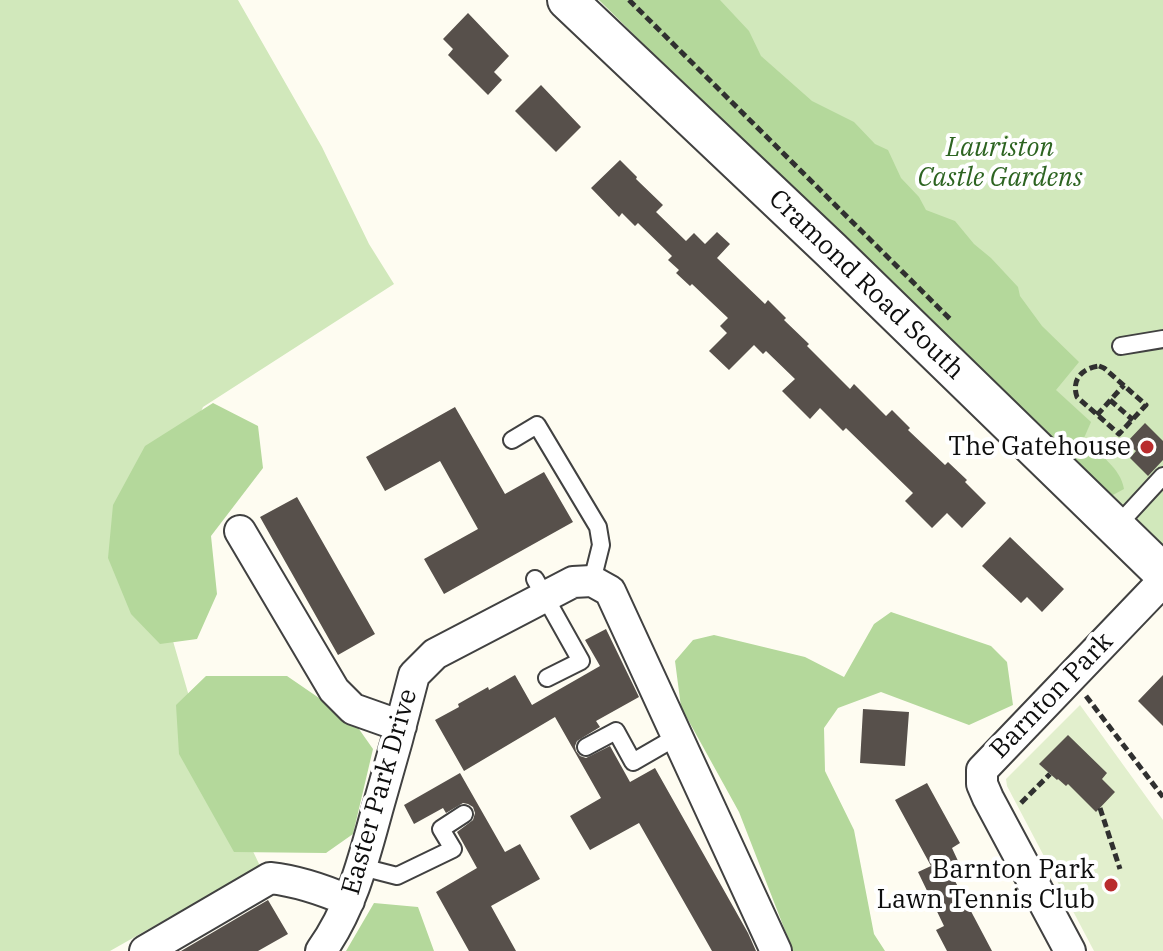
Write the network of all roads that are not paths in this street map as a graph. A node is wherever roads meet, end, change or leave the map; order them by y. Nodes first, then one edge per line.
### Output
1 (567, 0) edge
2 (1163, 339) edge
3 (1121, 346) dead end
4 (512, 440) dead end
5 (1163, 476) edge
6 (1116, 527) junction
7 (240, 531) dead end
8 (1163, 573) edge
9 (592, 581) junction
10 (1163, 581) edge
11 (540, 588) junction
12 (547, 678) dead end
13 (401, 726) junction
14 (678, 736) junction
15 (586, 747) dead end
16 (464, 814) dead end
17 (362, 867) junction
18 (349, 901) junction
19 (145, 951) edge
20 (321, 951) edge
21 (776, 951) edge
22 (1070, 951) edge

1 - 6 street, Cramond Road South
2 - 3 lane
4 - 9 lane
5 - 6 lane
6 - 8 street, Cramond Road South
7 - 13 street
9 - 11 street
9 - 14 street
10 - 22 street, Barnton Park
11 - 12 lane
11 - 13 street, Easter Park Drive
13 - 17 street, Easter Park Drive
14 - 15 lane
14 - 21 street
16 - 17 lane
17 - 18 street, Easter Park Drive
18 - 19 street
18 - 20 street, Easter Park Drive

